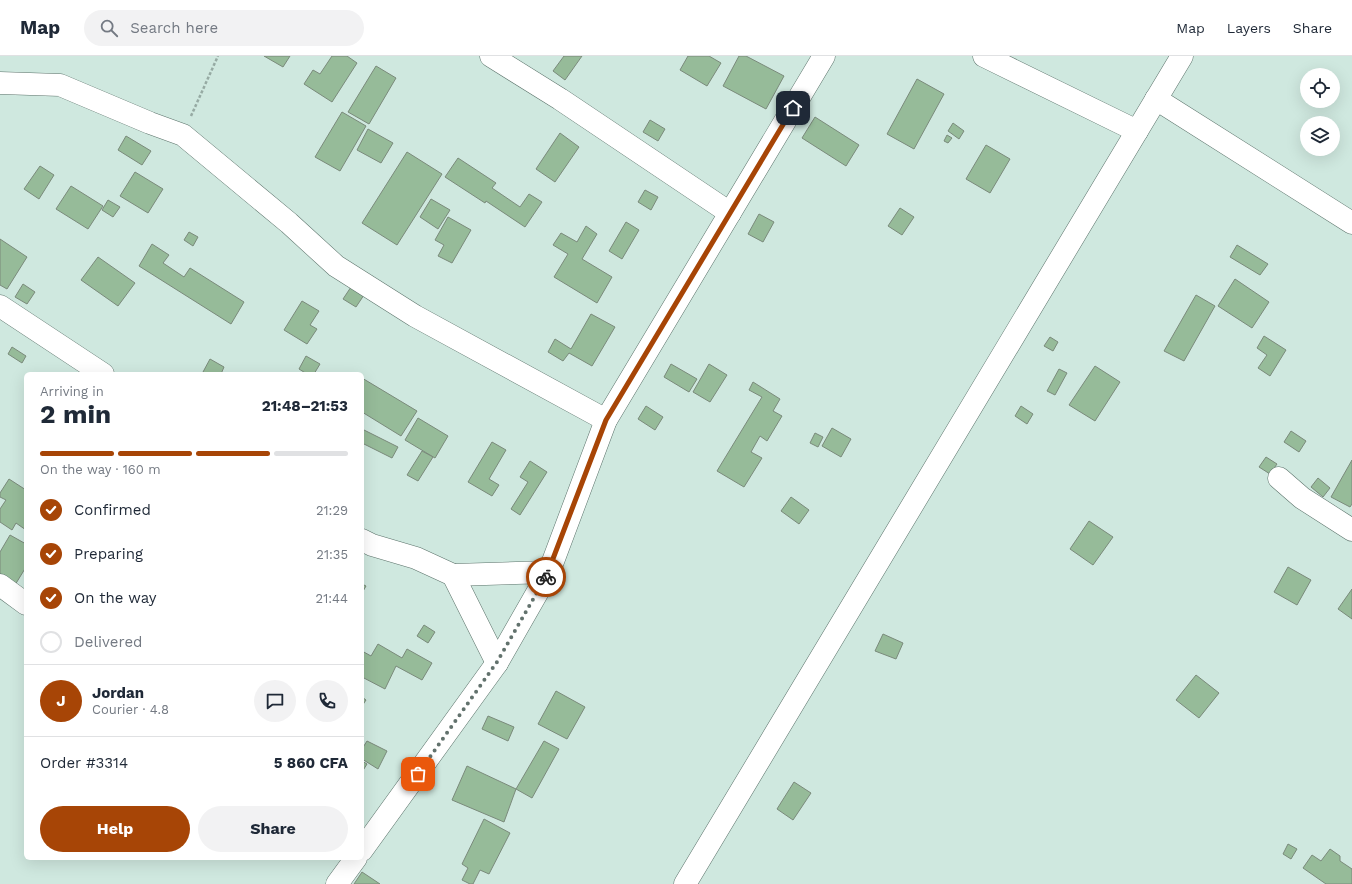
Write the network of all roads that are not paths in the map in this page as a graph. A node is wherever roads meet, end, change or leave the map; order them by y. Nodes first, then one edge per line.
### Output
1 (490, 56) edge
2 (824, 56) edge
3 (984, 56) edge
4 (1182, 56) edge
5 (0, 83) edge
6 (1156, 99) junction
7 (1137, 131) junction
8 (730, 213) junction
9 (1352, 223) edge
10 (0, 306) edge
11 (100, 372) edge
12 (606, 420) junction
13 (1279, 478) dead end
14 (1352, 530) edge
15 (364, 541) edge
16 (549, 572) junction
17 (453, 575) junction
18 (0, 585) edge
19 (24, 603) edge
20 (497, 662) junction
21 (364, 846) edge
22 (354, 860) edge
23 (337, 884) edge
24 (685, 884) edge

1 - 8 street
2 - 8 street
3 - 7 street
4 - 6 street
5 - 12 street
6 - 7 street
6 - 9 street
7 - 24 street
8 - 12 street
10 - 11 street
12 - 16 street
13 - 14 street
15 - 17 street
16 - 17 street
16 - 20 street
17 - 20 street
18 - 19 street
20 - 21 street
22 - 23 street

